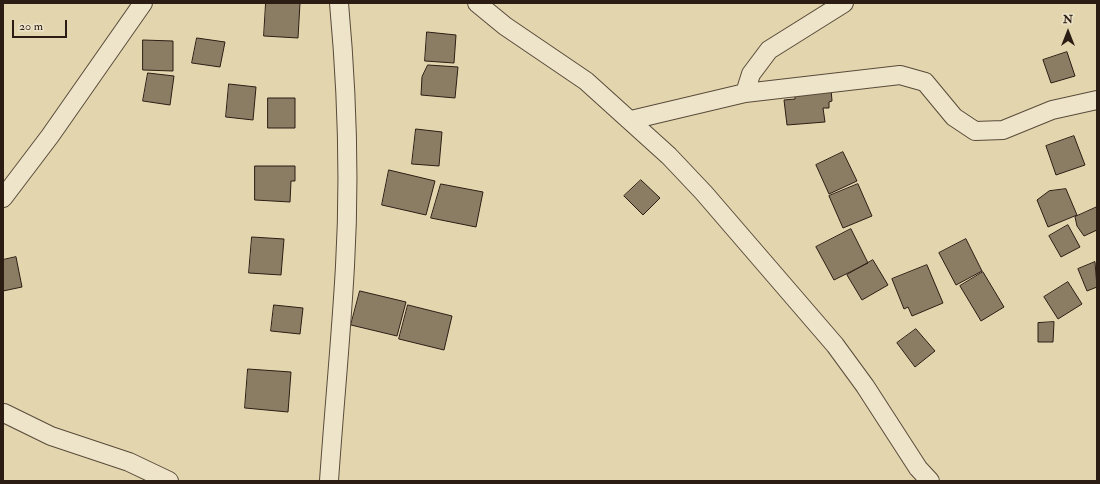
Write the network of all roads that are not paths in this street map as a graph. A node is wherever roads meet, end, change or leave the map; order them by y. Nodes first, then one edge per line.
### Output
1 (143, 3) edge
2 (340, 3) edge
3 (477, 3) edge
4 (844, 3) edge
5 (746, 93) junction
6 (1097, 100) edge
7 (631, 120) junction
8 (3, 198) edge
9 (4, 413) dead end
10 (169, 481) edge
11 (329, 481) edge
12 (930, 481) edge

1 - 8 street
2 - 11 street
3 - 7 street
4 - 5 street
5 - 6 street
5 - 7 street
7 - 12 street
9 - 10 street

